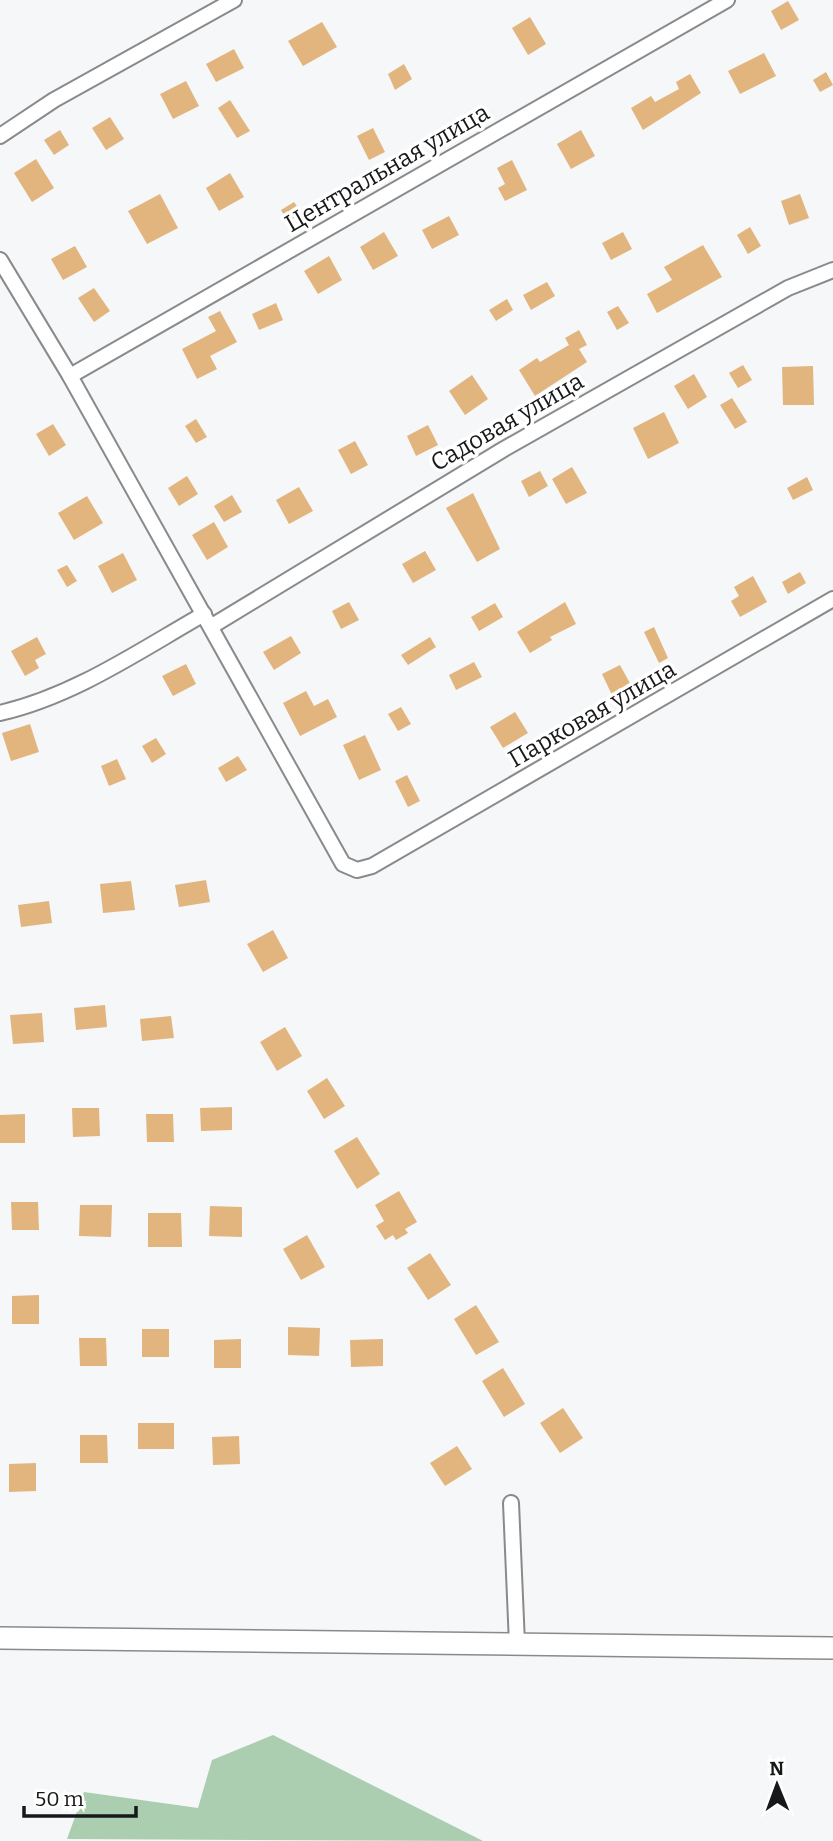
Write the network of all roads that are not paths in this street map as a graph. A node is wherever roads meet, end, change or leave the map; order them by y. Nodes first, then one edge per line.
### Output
1 (234, 0) edge
2 (727, 0) edge
3 (0, 136) edge
4 (0, 260) edge
5 (833, 270) edge
6 (70, 376) junction
7 (833, 599) edge
8 (208, 620) junction
9 (0, 713) edge
10 (511, 1503) dead end
11 (0, 1638) edge
12 (517, 1644) junction
13 (833, 1648) edge

1 - 3 street
2 - 6 street, Центральная улица
4 - 6 street
5 - 8 street, Садовая улица
6 - 8 street
7 - 8 street, Парковая улица
8 - 9 street, Садовая улица
10 - 12 street
11 - 12 main road
12 - 13 main road

